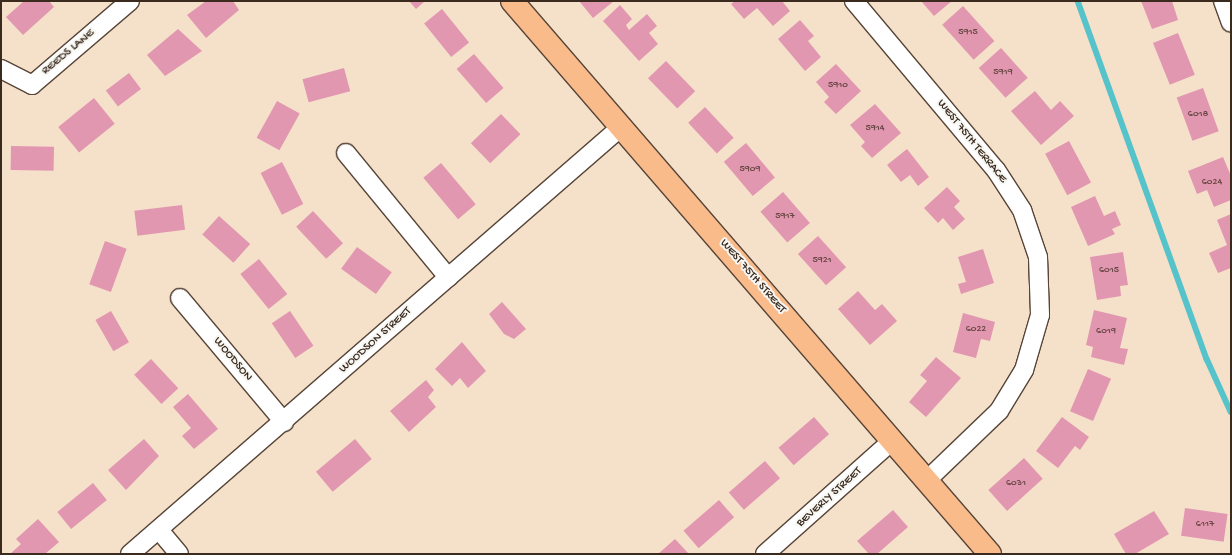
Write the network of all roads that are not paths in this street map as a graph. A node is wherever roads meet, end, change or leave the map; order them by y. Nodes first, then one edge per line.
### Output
1 (130, 1) edge
2 (512, 1) edge
3 (854, 1) edge
4 (1223, 1) edge
5 (1231, 23) edge
6 (2, 70) edge
7 (621, 127) junction
8 (346, 153) dead end
9 (448, 277) junction
10 (180, 298) dead end
11 (284, 422) junction
12 (893, 440) junction
13 (927, 480) junction
14 (159, 530) junction
15 (130, 554) edge
16 (180, 554) edge
17 (765, 554) edge
18 (990, 554) edge

1 - 6 street, REEDS LANE
2 - 7 main road, WEST 75TH STREET
3 - 13 street, WEST 75TH TERRACE
4 - 5 street
7 - 9 street, WOODSON STREET
7 - 12 main road, WEST 75TH STREET
8 - 9 street
9 - 11 street, WOODSON STREET
10 - 11 street, WOODSON
11 - 14 street, WOODSON STREET
12 - 13 main road, WEST 75TH STREET
12 - 17 street, BEVERLY STREET
13 - 18 main road, WEST 75TH STREET
14 - 15 street, WOODSON STREET
14 - 16 street

